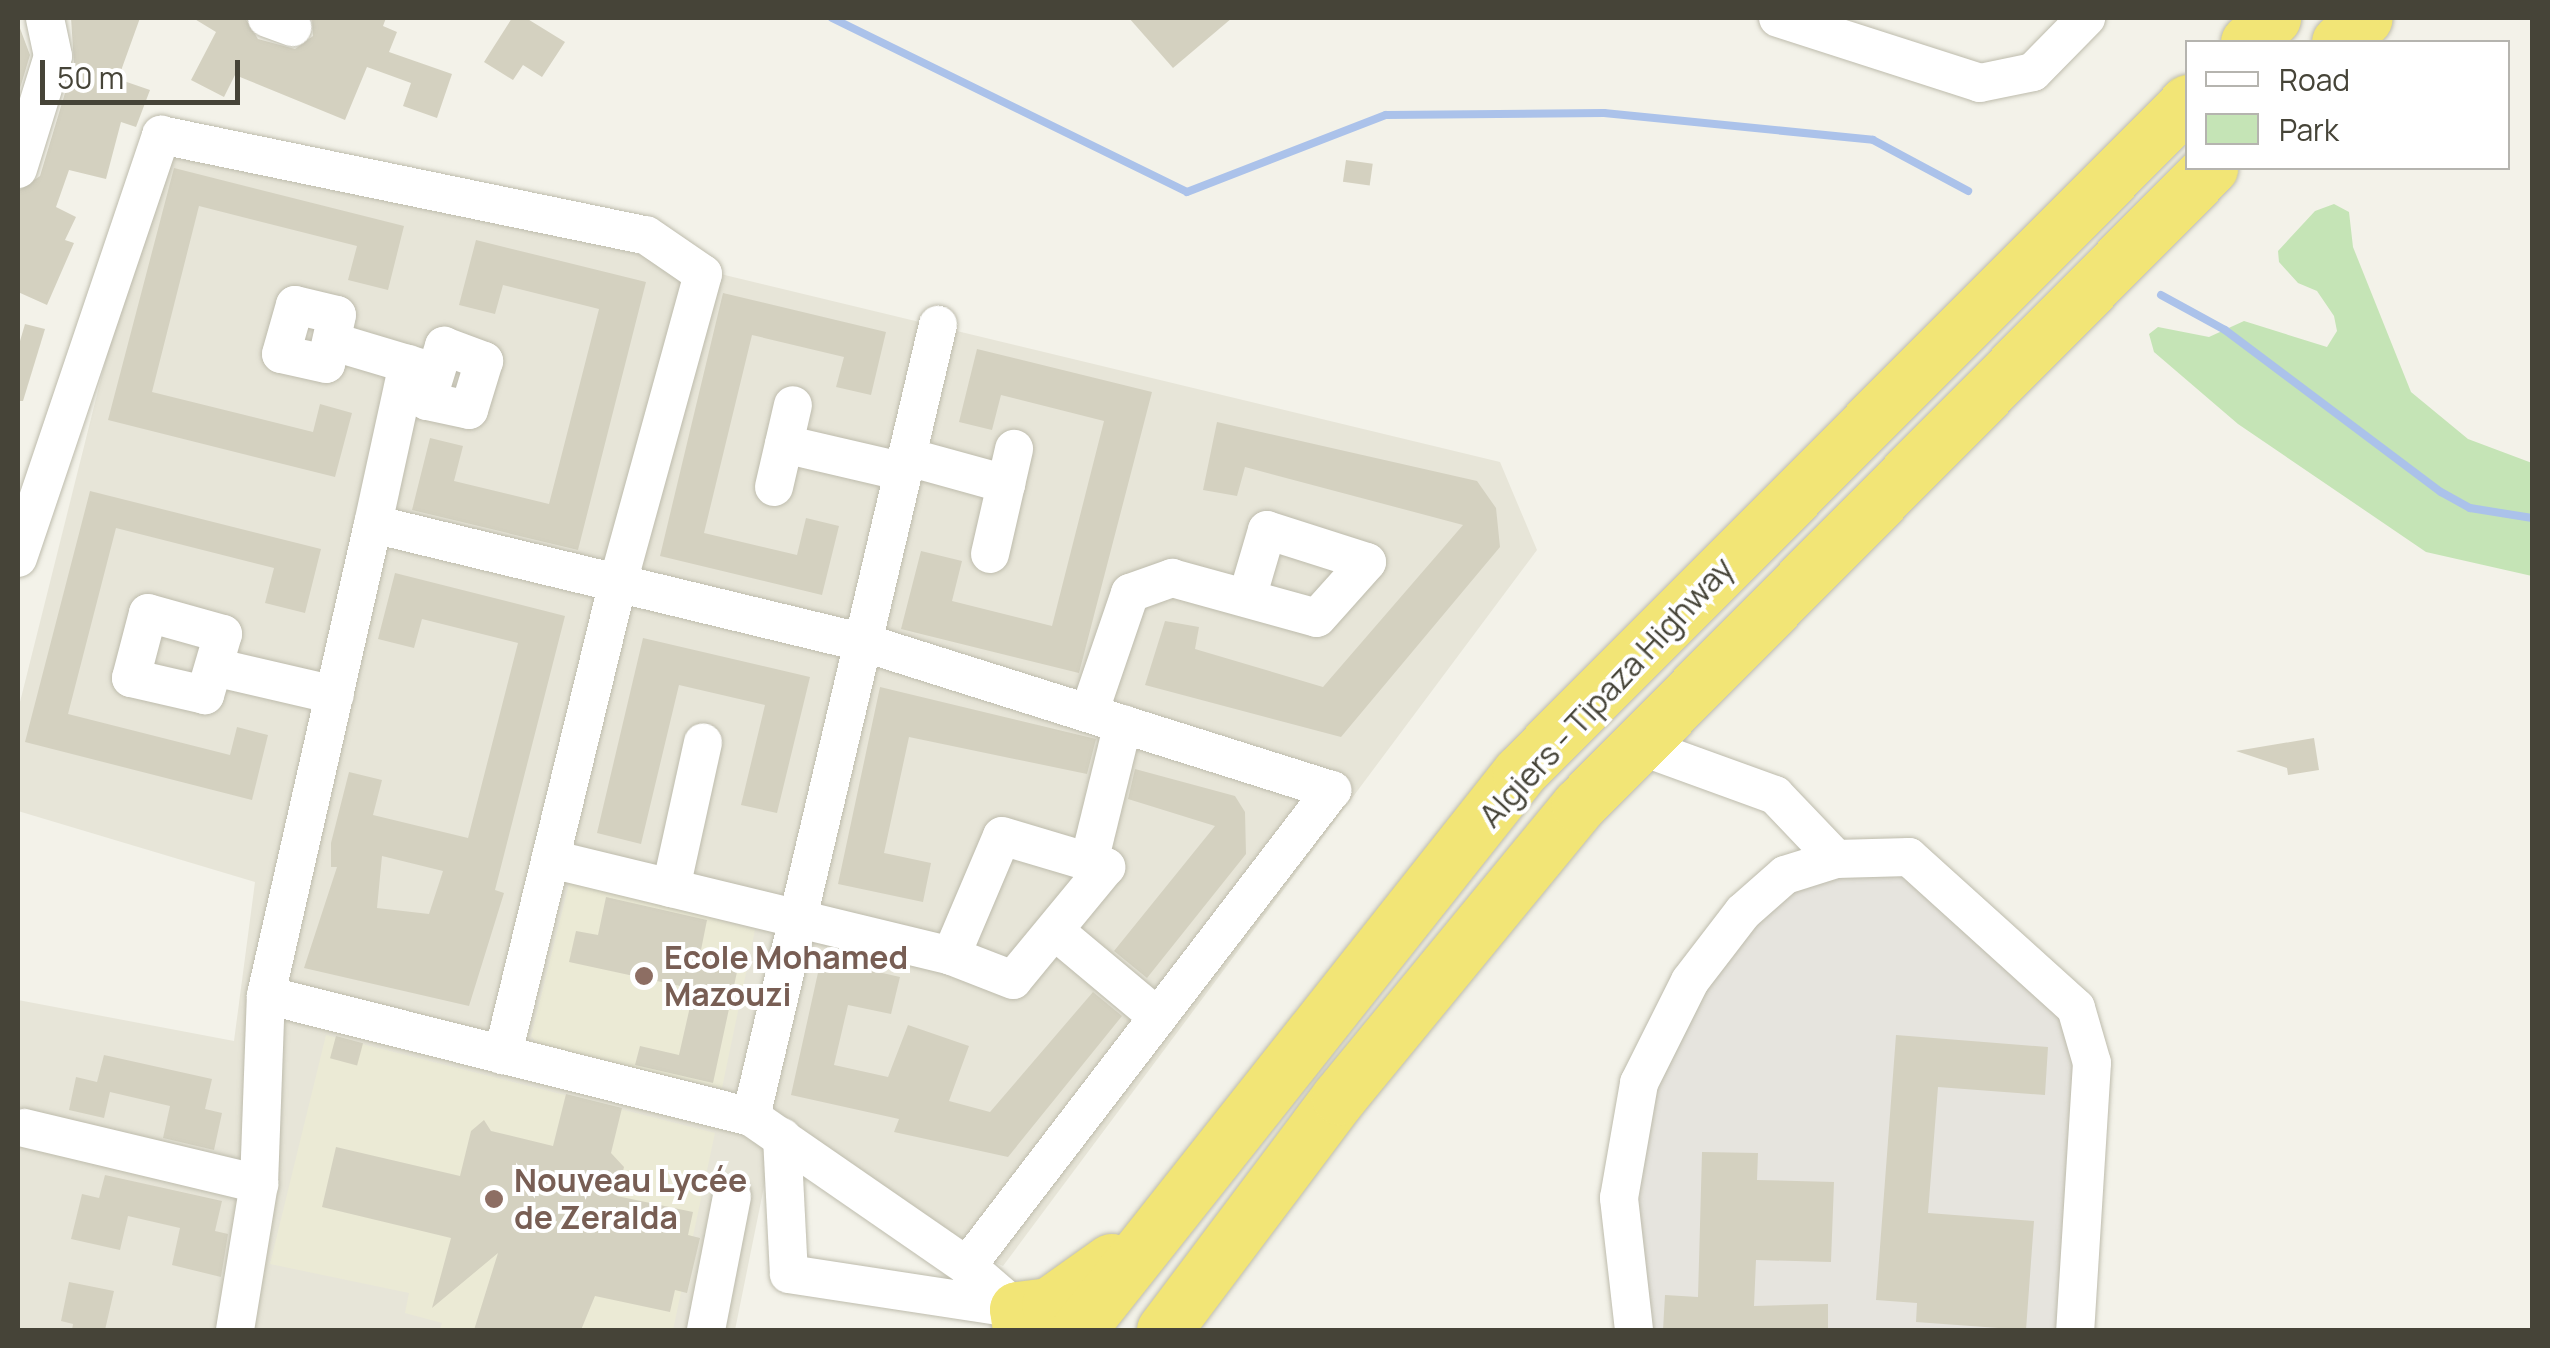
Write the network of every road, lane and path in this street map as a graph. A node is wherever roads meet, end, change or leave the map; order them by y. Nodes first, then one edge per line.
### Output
1 (45, 18) edge
2 (1778, 18) edge
3 (2086, 18) edge
4 (2273, 18) edge
5 (2365, 18) edge
6 (2250, 40) edge
7 (2342, 40) edge
8 (2185, 105) edge
9 (18, 169) edge
10 (2208, 170) edge
11 (938, 326) dead end
12 (334, 342) dead end
13 (793, 405) dead end
14 (784, 444) junction
15 (906, 465) junction
16 (774, 486) dead end
17 (29, 497) edge
18 (374, 524) junction
19 (990, 554) dead end
20 (18, 558) edge
21 (616, 586) junction
22 (1247, 598) dead end
23 (866, 643) junction
24 (214, 666) dead end
25 (335, 695) junction
26 (1106, 719) junction
27 (703, 742) dead end
28 (1636, 746) junction
29 (551, 859) junction
30 (1836, 859) junction
31 (1089, 862) junction
32 (671, 888) junction
33 (798, 920) junction
34 (1055, 931) junction
35 (951, 956) junction
36 (266, 995) junction
37 (1158, 1017) junction
38 (504, 1055) junction
39 (766, 1127) junction
40 (24, 1128) dead end
41 (258, 1184) junction
42 (732, 1196) dead end
43 (1172, 1213) junction
44 (967, 1266) junction
45 (1019, 1320) edge
46 (235, 1330) edge
47 (706, 1330) edge
48 (1078, 1330) edge
49 (1164, 1330) edge
50 (1634, 1330) edge
51 (2075, 1330) edge

1 - 9 street
2 - 3 street
4 - 6 highway
5 - 7 highway
8 - 43 highway, Algiers - Tipaza Highway
10 - 28 highway, Algiers - Tipaza Highway
11 - 15 street
12 - 18 street
13 - 14 street
14 - 15 street
14 - 16 street
15 - 19 street
15 - 23 street
17 - 20 street
17 - 21 street
18 - 21 street
18 - 25 street
21 - 23 street
21 - 29 street
22 - 26 street
23 - 26 street
23 - 33 street
24 - 25 street
25 - 36 street
26 - 31 street
26 - 37 street
27 - 32 street
28 - 30 street
28 - 49 highway, Algiers - Tipaza Highway
29 - 32 street
29 - 38 street
30 - 50 street
30 - 51 street
31 - 34 street
31 - 35 street
32 - 33 street
33 - 35 street
33 - 39 street
34 - 35 street
34 - 37 street
36 - 38 street
36 - 41 street
37 - 44 street
38 - 39 street
39 - 44 street
39 - 45 street
40 - 41 street
41 - 46 street
42 - 47 street
43 - 45 highway
43 - 48 highway, Algiers - Tipaza Highway
44 - 45 street

